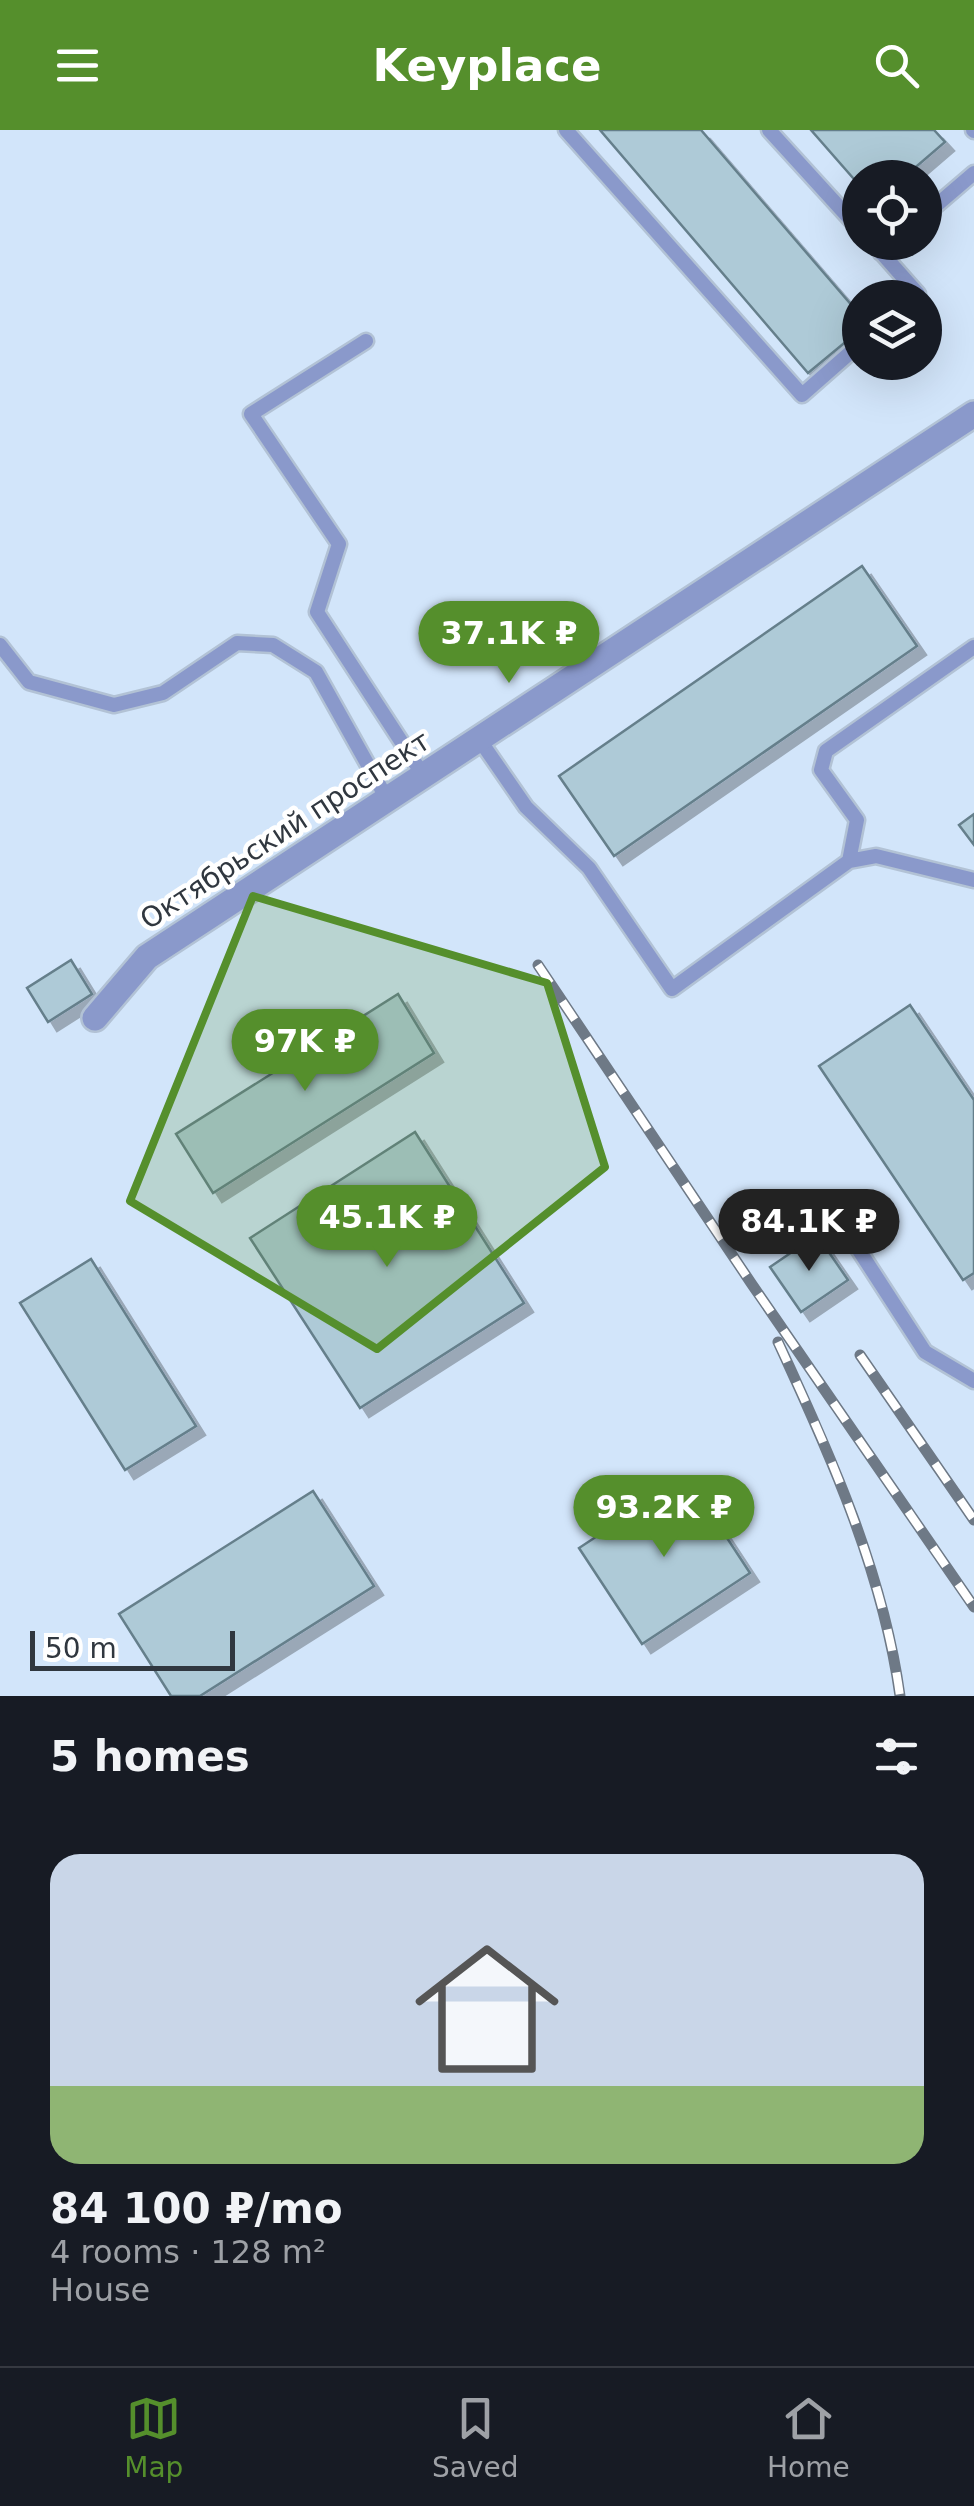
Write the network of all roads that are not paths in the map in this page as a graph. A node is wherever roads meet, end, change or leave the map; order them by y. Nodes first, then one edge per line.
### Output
1 (566, 130) edge
2 (769, 130) edge
3 (974, 173) edge
4 (942, 200) edge
5 (842, 210) edge
6 (887, 260) edge
7 (905, 280) edge
8 (366, 341) dead end
9 (842, 360) edge
10 (974, 414) edge
11 (0, 646) edge
12 (974, 648) edge
13 (478, 738) junction
14 (423, 775) junction
15 (387, 799) junction
16 (849, 861) junction
17 (974, 880) edge
18 (95, 1018) dead end
19 (829, 1204) dead end
20 (974, 1381) edge

1 - 9 lane
2 - 5 lane
3 - 4 lane
6 - 7 lane
8 - 14 lane
10 - 13 street, Октябрьский проспект
11 - 15 lane
12 - 16 lane
13 - 14 street, Октябрьский проспект
13 - 16 lane
14 - 15 street, Октябрьский проспект
15 - 18 street, Октябрьский проспект
16 - 17 lane
19 - 20 lane

